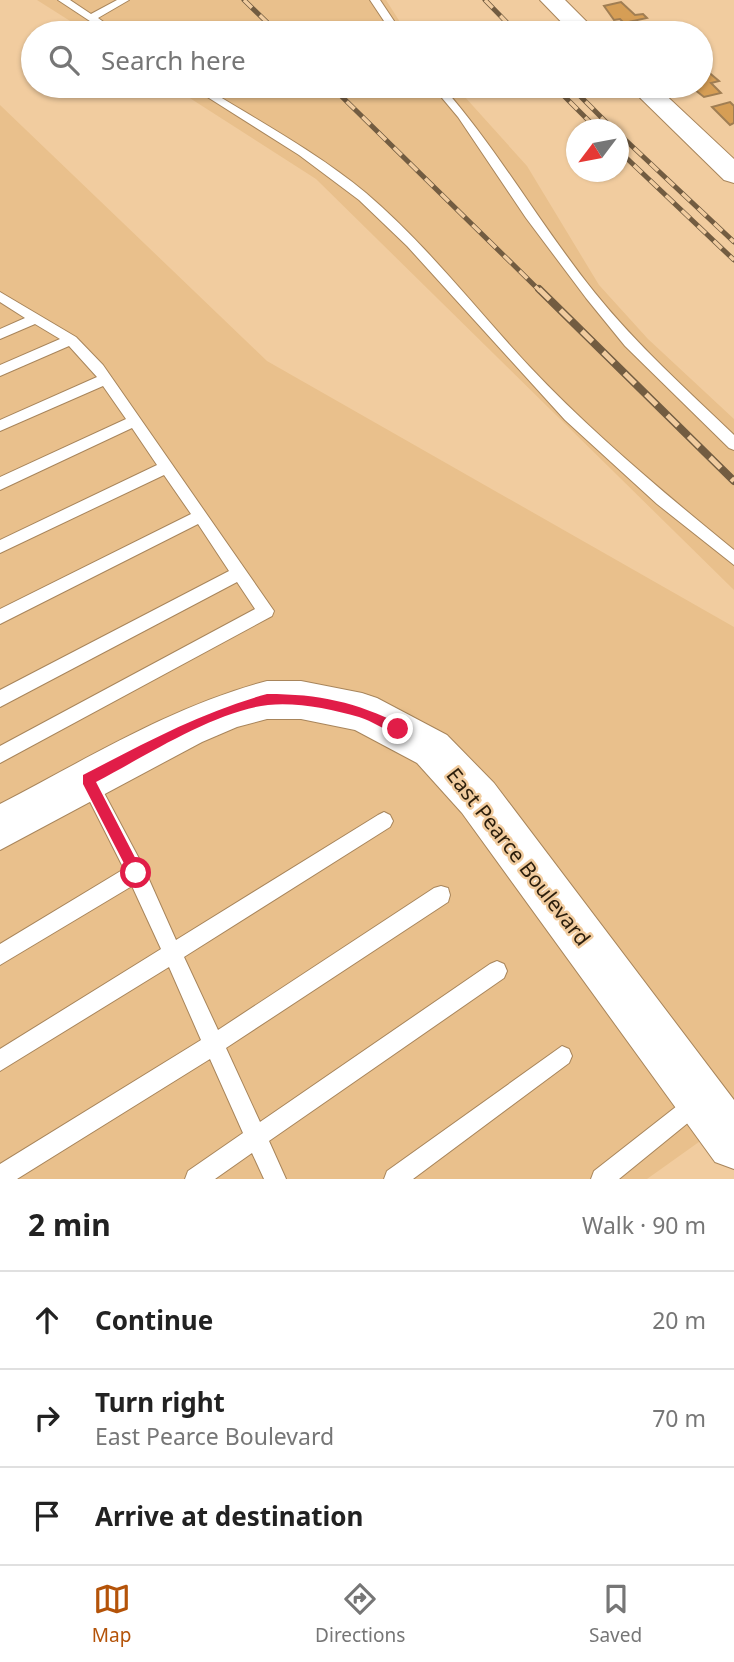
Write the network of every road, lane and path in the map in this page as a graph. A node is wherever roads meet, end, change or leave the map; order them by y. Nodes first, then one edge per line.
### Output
1 (63, 0) edge
2 (124, 0) edge
3 (375, 0) edge
4 (551, 0) edge
5 (91, 18) junction
6 (96, 21) edge
7 (389, 21) edge
8 (573, 21) edge
9 (214, 98) edge
10 (447, 98) edge
11 (654, 98) edge
12 (734, 174) edge
13 (0, 296) edge
14 (37, 318) junction
15 (0, 334) edge
16 (71, 340) junction
17 (0, 371) edge
18 (106, 379) junction
19 (135, 421) junction
20 (0, 426) edge
21 (734, 444) edge
22 (167, 467) junction
23 (0, 484) edge
24 (200, 516) junction
25 (0, 547) edge
26 (734, 559) edge
27 (239, 573) junction
28 (0, 617) edge
29 (0, 699) edge
30 (0, 755) edge
31 (88, 779) junction
32 (384, 821) dead end
33 (0, 828) edge
34 (136, 873) junction
35 (441, 895) dead end
36 (173, 954) junction
37 (0, 955) edge
38 (497, 971) dead end
39 (214, 1044) junction
40 (562, 1056) dead end
41 (0, 1061) edge
42 (702, 1098) junction
43 (256, 1137) junction
44 (734, 1143) edge
45 (0, 1177) edge
46 (196, 1179) edge
47 (275, 1179) edge
48 (395, 1179) edge
49 (602, 1179) edge

1 - 5 lane
2 - 5 lane
3 - 7 lane
4 - 8 street
5 - 6 lane
9 - 26 lane
10 - 21 lane
11 - 12 street
13 - 14 lane
14 - 15 lane
14 - 16 lane
16 - 17 lane
16 - 18 lane
18 - 19 lane
18 - 20 lane
19 - 22 lane
19 - 23 lane
22 - 24 lane
22 - 25 lane
24 - 27 lane
24 - 28 lane
27 - 29 lane
27 - 30 lane
31 - 33 street, East Pearce Boulevard
31 - 34 lane
31 - 42 street, East Pearce Boulevard
32 - 36 lane
34 - 36 lane
34 - 37 lane
35 - 39 lane
36 - 39 lane
36 - 41 lane
38 - 43 lane
39 - 43 lane
39 - 45 lane
40 - 48 lane
42 - 44 street, East Pearce Boulevard
42 - 49 lane
43 - 46 lane
43 - 47 lane

